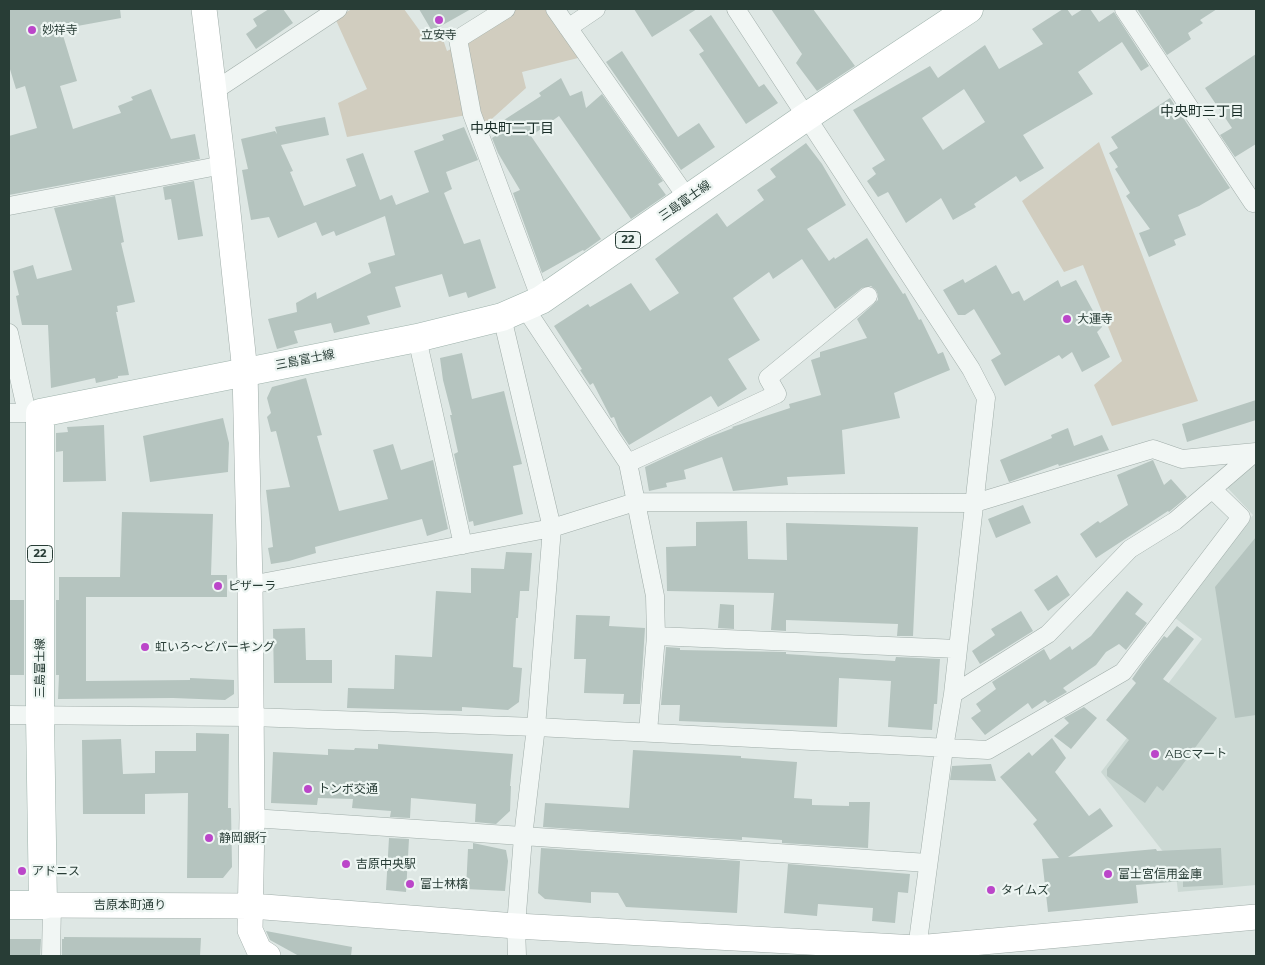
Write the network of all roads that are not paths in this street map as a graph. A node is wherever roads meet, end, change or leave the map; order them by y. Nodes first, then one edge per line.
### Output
1 (204, 9) edge
2 (338, 9) edge
3 (506, 9) edge
4 (555, 9) edge
5 (596, 9) edge
6 (736, 9) edge
7 (969, 9) edge
8 (1124, 9) edge
9 (568, 28) junction
10 (214, 91) junction
11 (806, 117) junction
12 (223, 165) junction
13 (688, 199) junction
14 (1253, 203) dead end
15 (9, 206) edge
16 (868, 296) dead end
17 (523, 309) junction
18 (9, 333) edge
19 (417, 338) junction
20 (245, 372) junction
21 (9, 413) edge
22 (33, 413) junction
23 (1254, 453) edge
24 (628, 463) junction
25 (1212, 489) junction
26 (635, 502) junction
27 (975, 503) junction
28 (552, 528) junction
29 (463, 544) junction
30 (250, 585) junction
31 (656, 636) junction
32 (958, 649) junction
33 (953, 694) junction
34 (9, 715) edge
35 (40, 716) junction
36 (251, 718) junction
37 (536, 727) junction
38 (648, 732) junction
39 (944, 748) junction
40 (252, 818) junction
41 (523, 837) junction
42 (928, 863) junction
43 (9, 905) edge
44 (48, 905) junction
45 (251, 906) junction
46 (1256, 917) edge
47 (516, 926) junction
48 (916, 952) edge
49 (51, 956) edge
50 (268, 956) edge
51 (517, 956) edge

1 - 10 street
2 - 10 street
3 - 17 street
4 - 9 street
5 - 9 street
6 - 11 street
7 - 11 main road, 三島富士線 / 22
8 - 14 street
9 - 13 street
10 - 12 street
11 - 13 main road, 三島富士線 / 22
11 - 27 street
12 - 15 street
12 - 20 street
13 - 17 main road, 三島富士線 / 22
16 - 24 street
17 - 19 main road, 三島富士線 / 22
17 - 24 street
17 - 28 street
18 - 22 street
19 - 20 main road, 三島富士線 / 22
19 - 29 street
20 - 22 main road, 三島富士線 / 22
20 - 30 street
21 - 22 street
22 - 35 main road, 三島富士線 / 22
23 - 25 street
23 - 27 street
24 - 26 street
25 - 33 street
25 - 39 street
26 - 27 street
26 - 28 street
26 - 31 street
27 - 32 street
28 - 29 street
28 - 37 street
29 - 30 street
30 - 36 street
31 - 32 street
31 - 38 street
32 - 33 street
33 - 39 street
34 - 35 street
35 - 36 street
35 - 44 main road, 三島富士線 / 22
36 - 37 street
36 - 40 street
37 - 38 street
37 - 41 street
38 - 39 street
39 - 42 street
40 - 41 street
40 - 45 street
41 - 42 street
41 - 47 street
42 - 48 street
43 - 44 main road, 吉原本町通り
44 - 45 street, 吉原本町通り
44 - 49 street
45 - 47 street, 吉原本町通り
45 - 50 street
46 - 48 street, 吉原本町通り
47 - 48 street, 吉原本町通り
47 - 51 street

